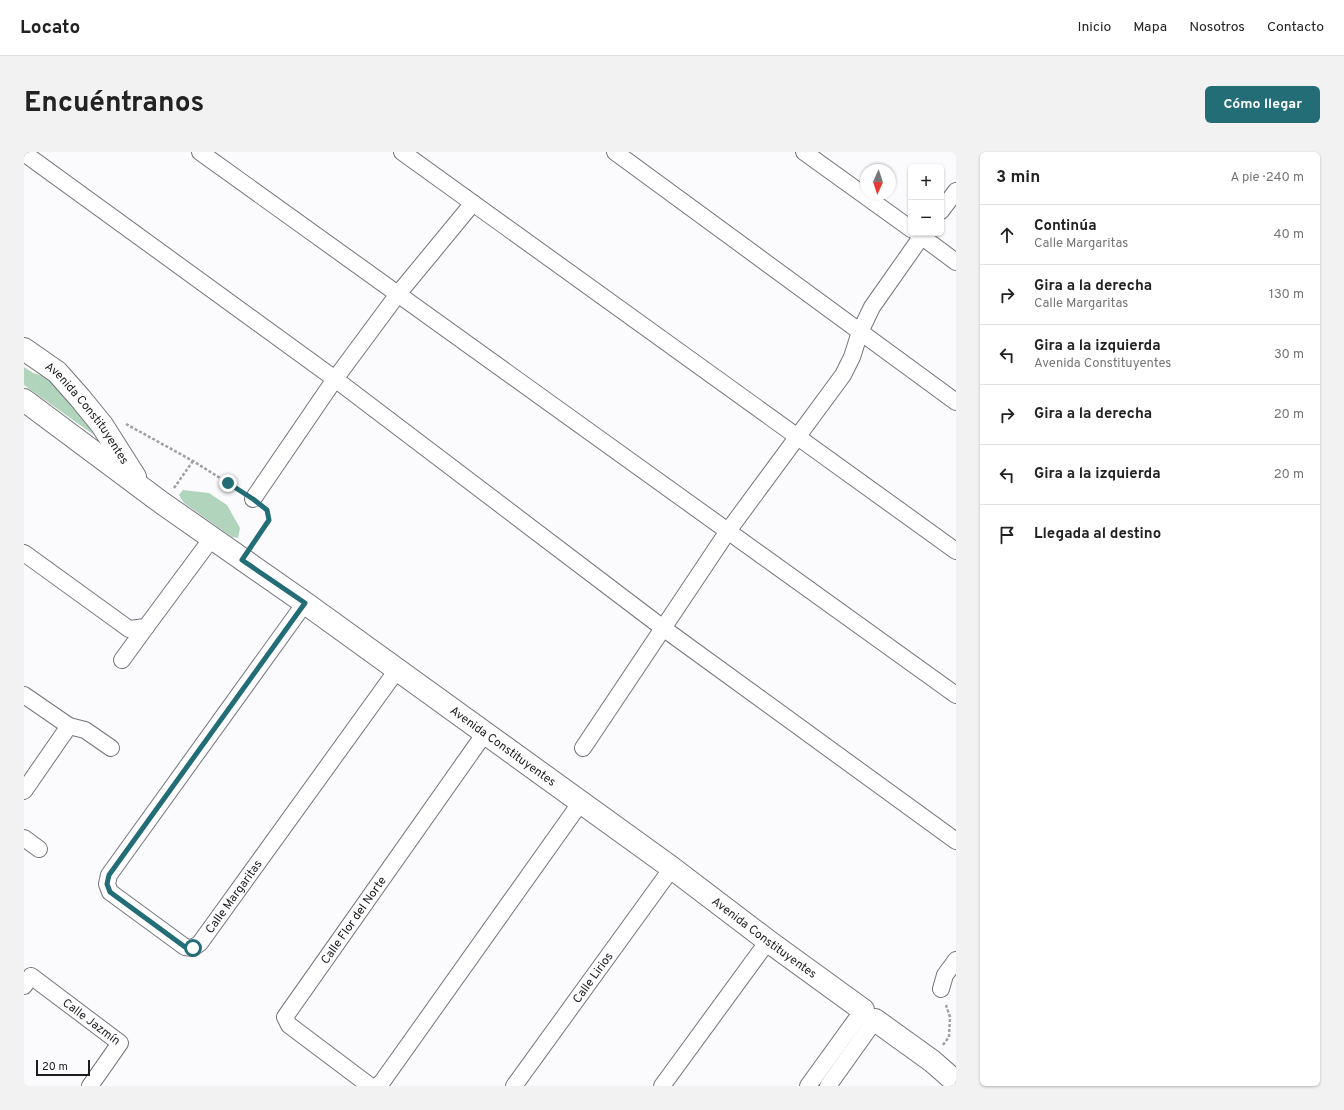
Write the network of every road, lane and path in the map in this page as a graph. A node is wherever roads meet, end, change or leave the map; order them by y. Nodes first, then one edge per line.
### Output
1 (200, 152) edge
2 (402, 152) edge
3 (615, 152) edge
4 (804, 152) edge
5 (24, 153) edge
6 (956, 191) edge
7 (473, 203) junction
8 (944, 207) edge
9 (908, 226) edge
10 (916, 236) edge
11 (922, 236) edge
12 (956, 262) edge
13 (398, 294) junction
14 (860, 332) junction
15 (24, 349) edge
16 (335, 379) junction
17 (24, 400) edge
18 (956, 402) edge
19 (120, 420) dead end
20 (797, 437) junction
21 (193, 461) junction
22 (140, 486) junction
23 (253, 499) junction
24 (162, 503) junction
25 (728, 531) junction
26 (212, 538) junction
27 (956, 551) edge
28 (24, 553) edge
29 (242, 560) junction
30 (305, 603) junction
31 (146, 626) junction
32 (663, 628) junction
33 (122, 660) dead end
34 (398, 670) junction
35 (24, 695) edge
36 (956, 695) edge
37 (69, 726) junction
38 (485, 734) junction
39 (111, 748) dead end
40 (582, 748) dead end
41 (24, 791) edge
42 (581, 802) junction
43 (24, 838) edge
44 (956, 841) edge
45 (39, 849) dead end
46 (672, 868) junction
47 (768, 940) junction
48 (956, 960) edge
49 (24, 986) edge
50 (941, 989) joint
51 (869, 1015) junction
52 (932, 1061) junction
53 (956, 1082) edge
54 (90, 1086) edge
55 (370, 1086) edge
56 (377, 1086) edge
57 (514, 1086) edge
58 (662, 1086) edge
59 (808, 1086) edge
60 (828, 1086) edge

1 - 13 street
2 - 7 street
3 - 14 street
4 - 9 street
5 - 16 street
6 - 8 street
7 - 13 street
7 - 20 street
10 - 14 street
11 - 12 street
13 - 16 street
13 - 25 street
14 - 18 street
14 - 20 street
15 - 22 main road, Avenida Constituyentes
16 - 23 street
16 - 32 street
17 - 22 main road, Avenida Constituyentes
19 - 21 path
20 - 25 street
20 - 27 street
21 - 23 path
21 - 24 path
22 - 24 main road, Avenida Constituyentes
23 - 29 path
24 - 26 main road, Avenida Constituyentes
25 - 32 street
25 - 36 street
26 - 29 main road, Avenida Constituyentes
26 - 31 street
28 - 31 street
29 - 30 main road, Avenida Constituyentes
30 - 34 main road, Avenida Constituyentes
30 - 34 street, Calle Margaritas
31 - 33 street
32 - 40 street
32 - 44 street
34 - 38 main road, Avenida Constituyentes
35 - 37 street
37 - 39 street
37 - 41 street
38 - 42 main road, Avenida Constituyentes
38 - 55 street, Calle Flor del Norte
42 - 46 main road, Avenida Constituyentes
42 - 56 street
43 - 45 street
46 - 47 main road, Avenida Constituyentes
46 - 57 street, Calle Lirios
47 - 51 main road, Avenida Constituyentes
47 - 58 street
48 - 50 street
49 - 54 street, Calle Jazmín
50 - 52 path
51 - 52 main road, Avenida Constituyentes
51 - 59 street
51 - 60 street
52 - 53 main road, Avenida Constituyentes

